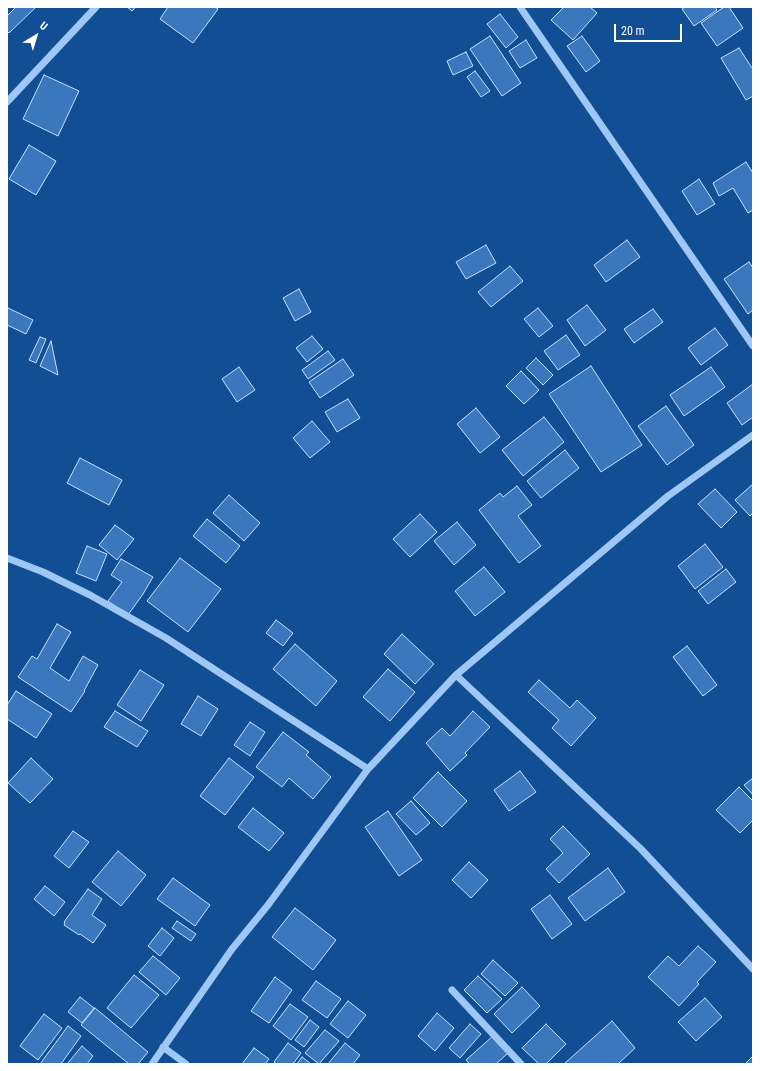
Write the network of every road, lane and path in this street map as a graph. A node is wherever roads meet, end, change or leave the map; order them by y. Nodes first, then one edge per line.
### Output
1 (96, 7) edge
2 (520, 7) edge
3 (7, 102) edge
4 (753, 346) edge
5 (753, 435) edge
6 (7, 558) edge
7 (456, 675) junction
8 (368, 769) junction
9 (753, 969) edge
10 (452, 990) dead end
11 (163, 1048) junction
12 (152, 1064) edge
13 (186, 1064) edge
14 (520, 1064) edge

1 - 3 street
2 - 4 street
5 - 7 street
6 - 8 street
7 - 8 street
7 - 9 street
8 - 11 street
10 - 14 street
11 - 12 street
11 - 13 street

